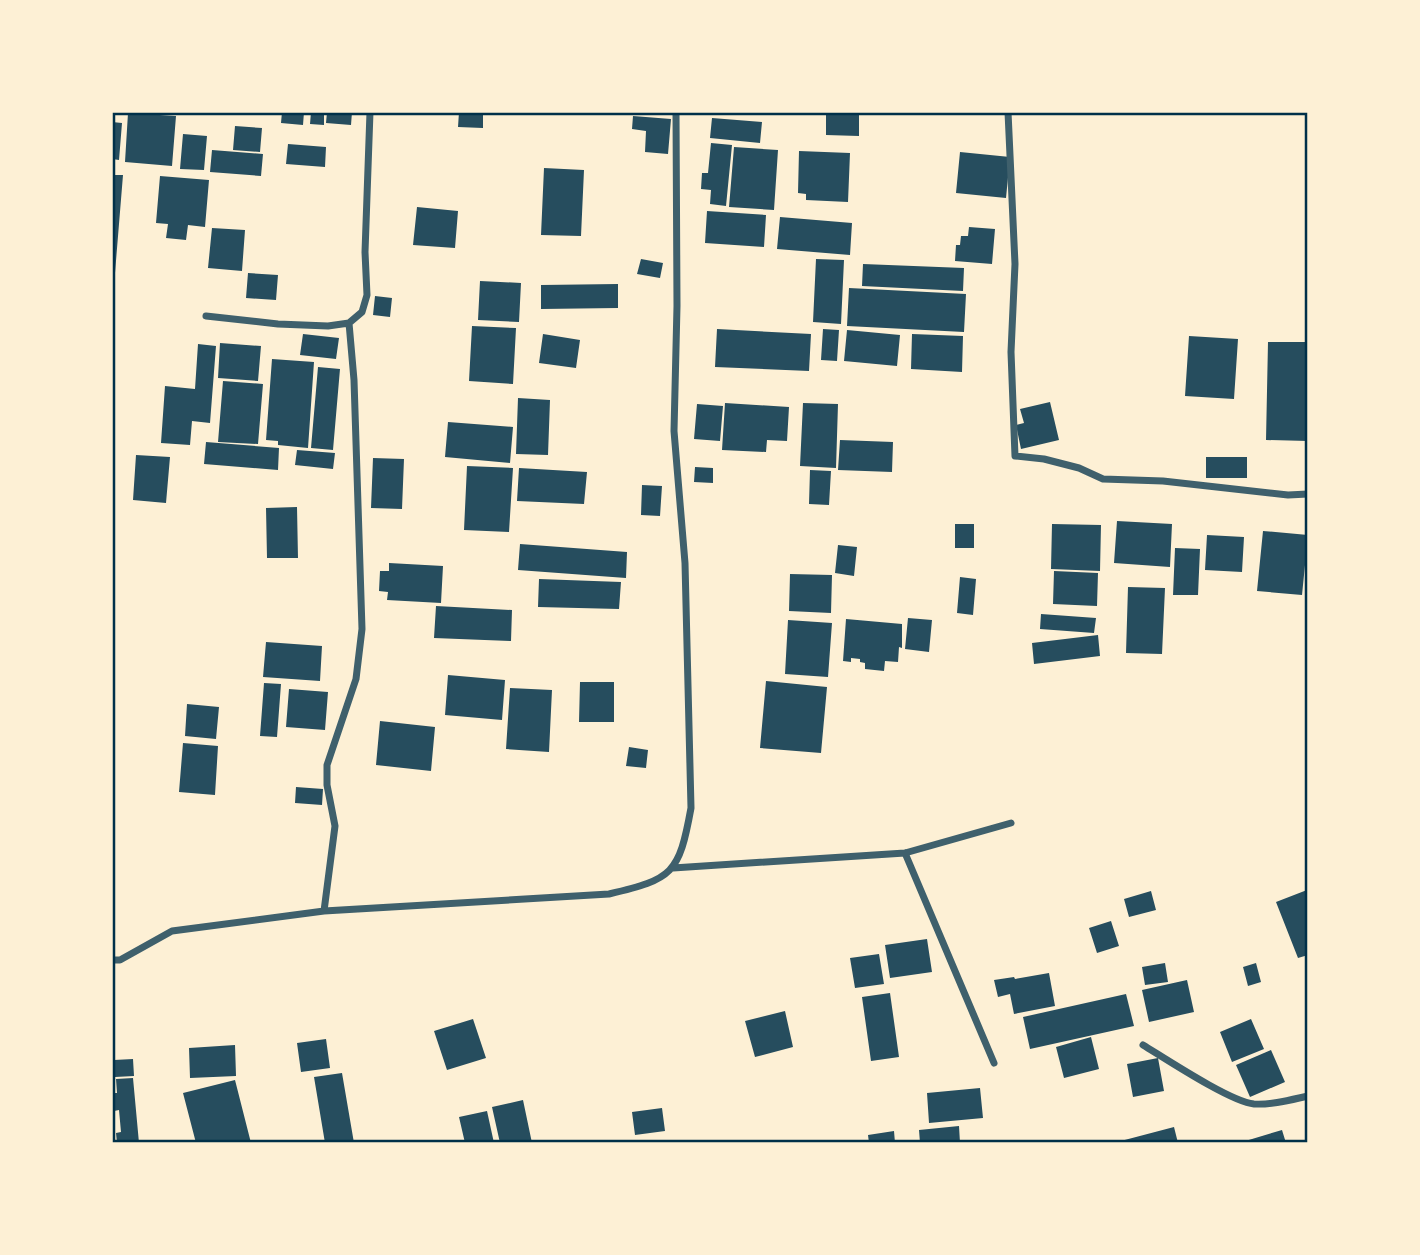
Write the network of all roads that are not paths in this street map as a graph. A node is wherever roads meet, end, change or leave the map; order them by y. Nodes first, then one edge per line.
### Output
1 (370, 112) edge
2 (676, 112) edge
3 (1008, 112) edge
4 (206, 316) dead end
5 (349, 323) junction
6 (1308, 494) edge
7 (1011, 822) dead end
8 (905, 853) junction
9 (673, 868) junction
10 (324, 911) junction
11 (112, 960) edge
12 (1143, 1045) dead end
13 (994, 1063) dead end
14 (1308, 1097) edge

1 - 5 street
2 - 9 street
3 - 6 street
4 - 5 street
5 - 10 street
7 - 8 street
8 - 9 street
8 - 13 street
9 - 10 street
10 - 11 street
12 - 14 street

